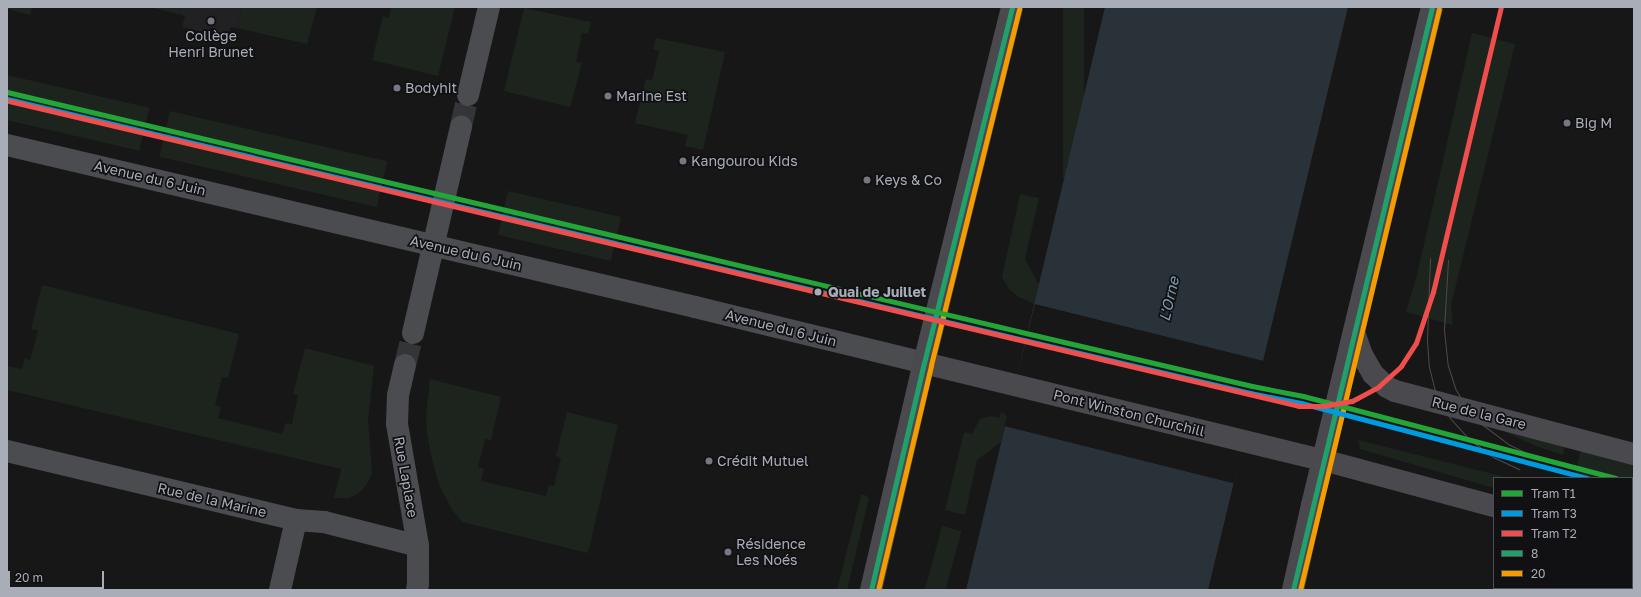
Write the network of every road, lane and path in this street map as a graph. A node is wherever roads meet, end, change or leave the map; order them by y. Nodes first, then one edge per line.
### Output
1 (488, 7) edge
2 (1012, 7) edge
3 (1432, 7) edge
4 (468, 95) tunnel mouth
5 (461, 126) tunnel mouth
6 (7, 145) edge
7 (433, 245) junction
8 (1354, 332) junction
9 (413, 333) tunnel mouth
10 (924, 363) junction
11 (405, 365) tunnel mouth
12 (7, 451) edge
13 (1634, 454) edge
14 (1323, 460) junction
15 (1493, 506) edge
16 (296, 520) junction
17 (418, 546) junction
18 (280, 590) edge
19 (417, 590) edge
20 (871, 590) edge
21 (1293, 590) edge

1 - 4 street
2 - 10 main road
3 - 8 main road
5 - 7 street
6 - 7 street, Avenue du 6 Juin
7 - 9 street
7 - 10 street, Avenue du 6 Juin
8 - 13 main road, Rue de la Gare
8 - 14 main road
10 - 14 main road, Pont Winston Churchill
10 - 20 main road
11 - 17 street, Rue Laplace
12 - 16 street, Rue de la Marine
14 - 15 main road
14 - 21 main road
16 - 17 street, Rue de la Marine
16 - 18 street
17 - 19 street, Rue Laplace

